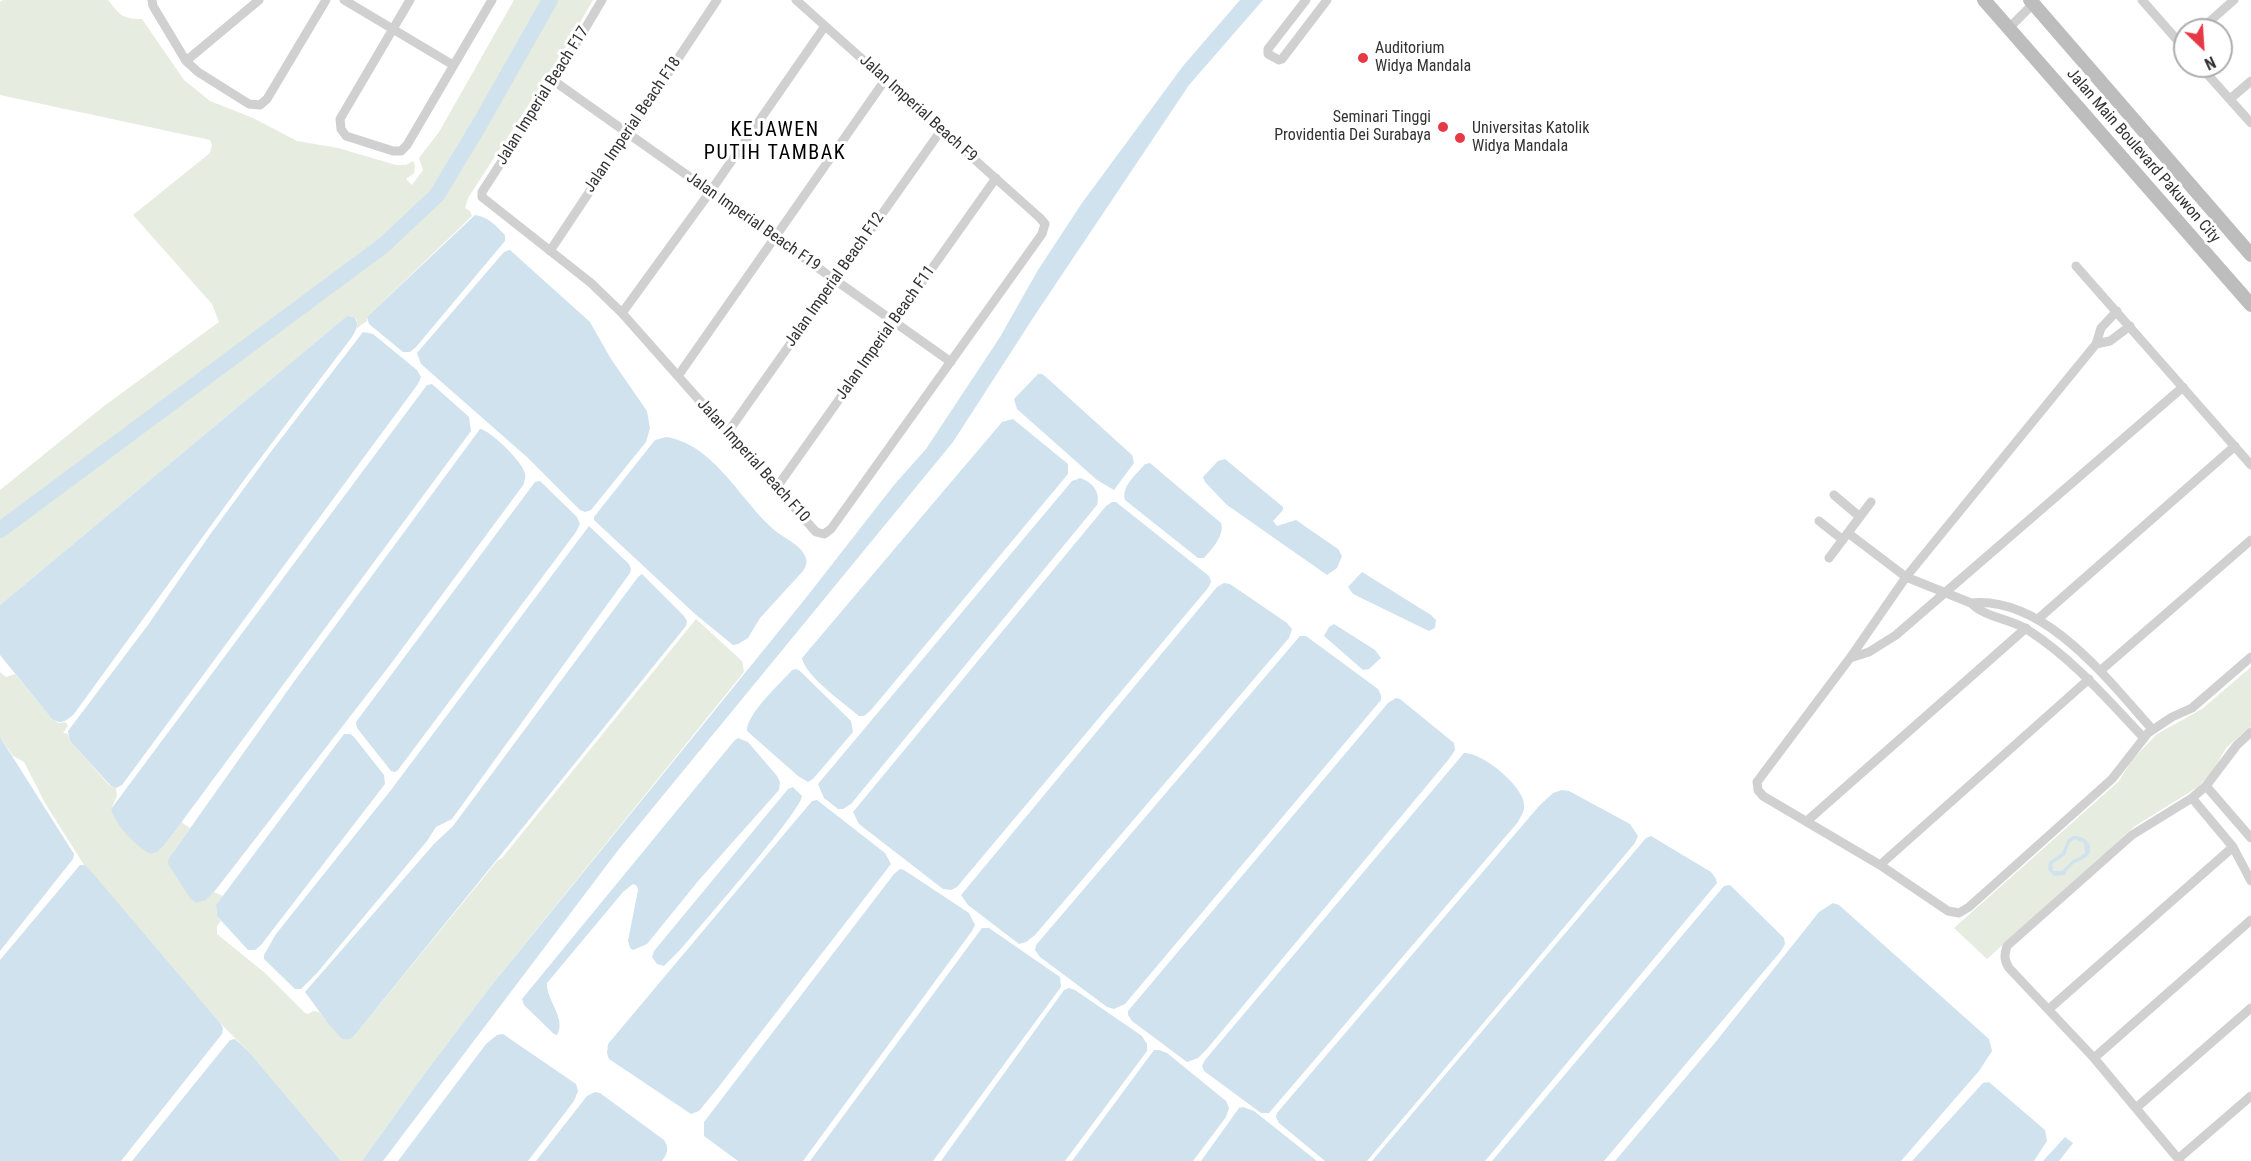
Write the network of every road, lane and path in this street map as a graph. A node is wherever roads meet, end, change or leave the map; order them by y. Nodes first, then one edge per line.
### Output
1 (152, 0) edge
2 (259, 0) edge
3 (326, 0) edge
4 (345, 0) edge
5 (410, 0) edge
6 (492, 0) edge
7 (602, 0) edge
8 (717, 0) edge
9 (796, 0) edge
10 (1306, 0) edge
11 (1327, 0) edge
12 (1984, 0) edge
13 (2142, 0) edge
14 (2235, 0) edge
15 (2032, 2) edge
16 (2214, 18) edge
17 (825, 26) junction
18 (2009, 28) junction
19 (393, 29) junction
20 (2173, 34) edge
21 (186, 61) junction
22 (453, 65) junction
23 (2211, 78) edge
24 (885, 80) junction
25 (554, 81) junction
26 (2251, 81) edge
27 (2230, 99) junction
28 (2251, 123) edge
29 (942, 129) junction
30 (628, 133) junction
31 (996, 178) junction
32 (482, 192) joint
33 (710, 192) junction
34 (1041, 218) joint
35 (774, 237) junction
36 (550, 251) junction
37 (2251, 255) edge
38 (2076, 266) dead end
39 (835, 280) junction
40 (2251, 305) edge
41 (2117, 311) junction
42 (622, 313) junction
43 (894, 322) junction
44 (2130, 326) junction
45 (2096, 345) junction
46 (951, 362) junction
47 (678, 376) junction
48 (2183, 387) junction
49 (728, 432) junction
50 (2235, 446) junction
51 (2251, 465) edge
52 (777, 487) junction
53 (1834, 495) dead end
54 (1871, 502) dead end
55 (1860, 517) junction
56 (1819, 521) dead end
57 (1845, 536) junction
58 (2251, 540) edge
59 (1829, 558) dead end
60 (1906, 577) junction
61 (1946, 593) junction
62 (1971, 603) junction
63 (2038, 619) junction
64 (2026, 628) junction
65 (2251, 657) edge
66 (1850, 658) junction
67 (2100, 671) junction
68 (2089, 679) junction
69 (2152, 729) junction
70 (2251, 732) edge
71 (2142, 737) junction
72 (2206, 786) junction
73 (2192, 798) junction
74 (1807, 821) junction
75 (2250, 835) edge
76 (2233, 847) junction
77 (1880, 865) junction
78 (2251, 880) edge
79 (2251, 920) edge
80 (2251, 1008) edge
81 (2049, 1009) junction
82 (2094, 1058) junction
83 (2251, 1096) edge
84 (2136, 1108) junction
85 (2179, 1160) edge

1 - 21 street
2 - 21 street
3 - 21 street
4 - 19 street
5 - 19 street
6 - 22 street
7 - 25 street, Jalan Imperial Beach F17
8 - 30 street, Jalan Imperial Beach F18
9 - 17 street, Jalan Imperial Beach F9
10 - 11 street
12 - 18 street, Jalan Main Boulevard Pakuwon City
13 - 20 street
14 - 16 street
15 - 18 street, Jalan Main Boulevard Pakuwon City
15 - 37 street, Jalan Main Boulevard Pakuwon City
17 - 24 street, Jalan Imperial Beach F9
17 - 33 street
18 - 40 street, Jalan Main Boulevard Pakuwon City
19 - 22 street
19 - 22 street
23 - 27 street
24 - 29 street, Jalan Imperial Beach F9
24 - 35 street
25 - 30 street, Jalan Imperial Beach F19
25 - 32 street, Jalan Imperial Beach F17
26 - 27 street
27 - 28 street
29 - 31 street, Jalan Imperial Beach F9
29 - 39 street, Jalan Imperial Beach F12
30 - 33 street, Jalan Imperial Beach F19
30 - 36 street, Jalan Imperial Beach F18
31 - 34 street, Jalan Imperial Beach F9
31 - 43 street, Jalan Imperial Beach F11
32 - 36 street, Jalan Imperial Beach F10
33 - 35 street, Jalan Imperial Beach F19
33 - 42 street
34 - 46 street, Jalan Imperial Beach F10
35 - 39 street, Jalan Imperial Beach F19
35 - 47 street
36 - 42 street, Jalan Imperial Beach F10
38 - 41 street
39 - 43 street, Jalan Imperial Beach F19
39 - 49 street, Jalan Imperial Beach F12
41 - 44 street
41 - 45 street
42 - 47 street, Jalan Imperial Beach F10
43 - 46 street, Jalan Imperial Beach F19
43 - 52 street, Jalan Imperial Beach F11
44 - 45 street
44 - 48 street
45 - 60 street
46 - 52 street, Jalan Imperial Beach F10
47 - 49 street, Jalan Imperial Beach F10
48 - 50 street
48 - 61 street
49 - 52 street, Jalan Imperial Beach F10
50 - 51 street
50 - 63 street
53 - 55 street
54 - 55 street
55 - 57 street
56 - 57 street
57 - 59 street
57 - 60 street
58 - 67 street
60 - 61 street
60 - 66 street
61 - 62 street
61 - 66 street
62 - 63 street
62 - 64 street
63 - 67 street
64 - 68 street
64 - 74 street
65 - 69 street
66 - 74 street
67 - 69 street
68 - 71 street
68 - 77 street
69 - 71 street
70 - 72 street
71 - 77 street
72 - 73 street
72 - 75 street
73 - 76 street
73 - 81 street
74 - 77 street
76 - 78 street
76 - 81 street
79 - 82 street
80 - 84 street
81 - 82 street
82 - 84 street
83 - 85 street
84 - 85 street

